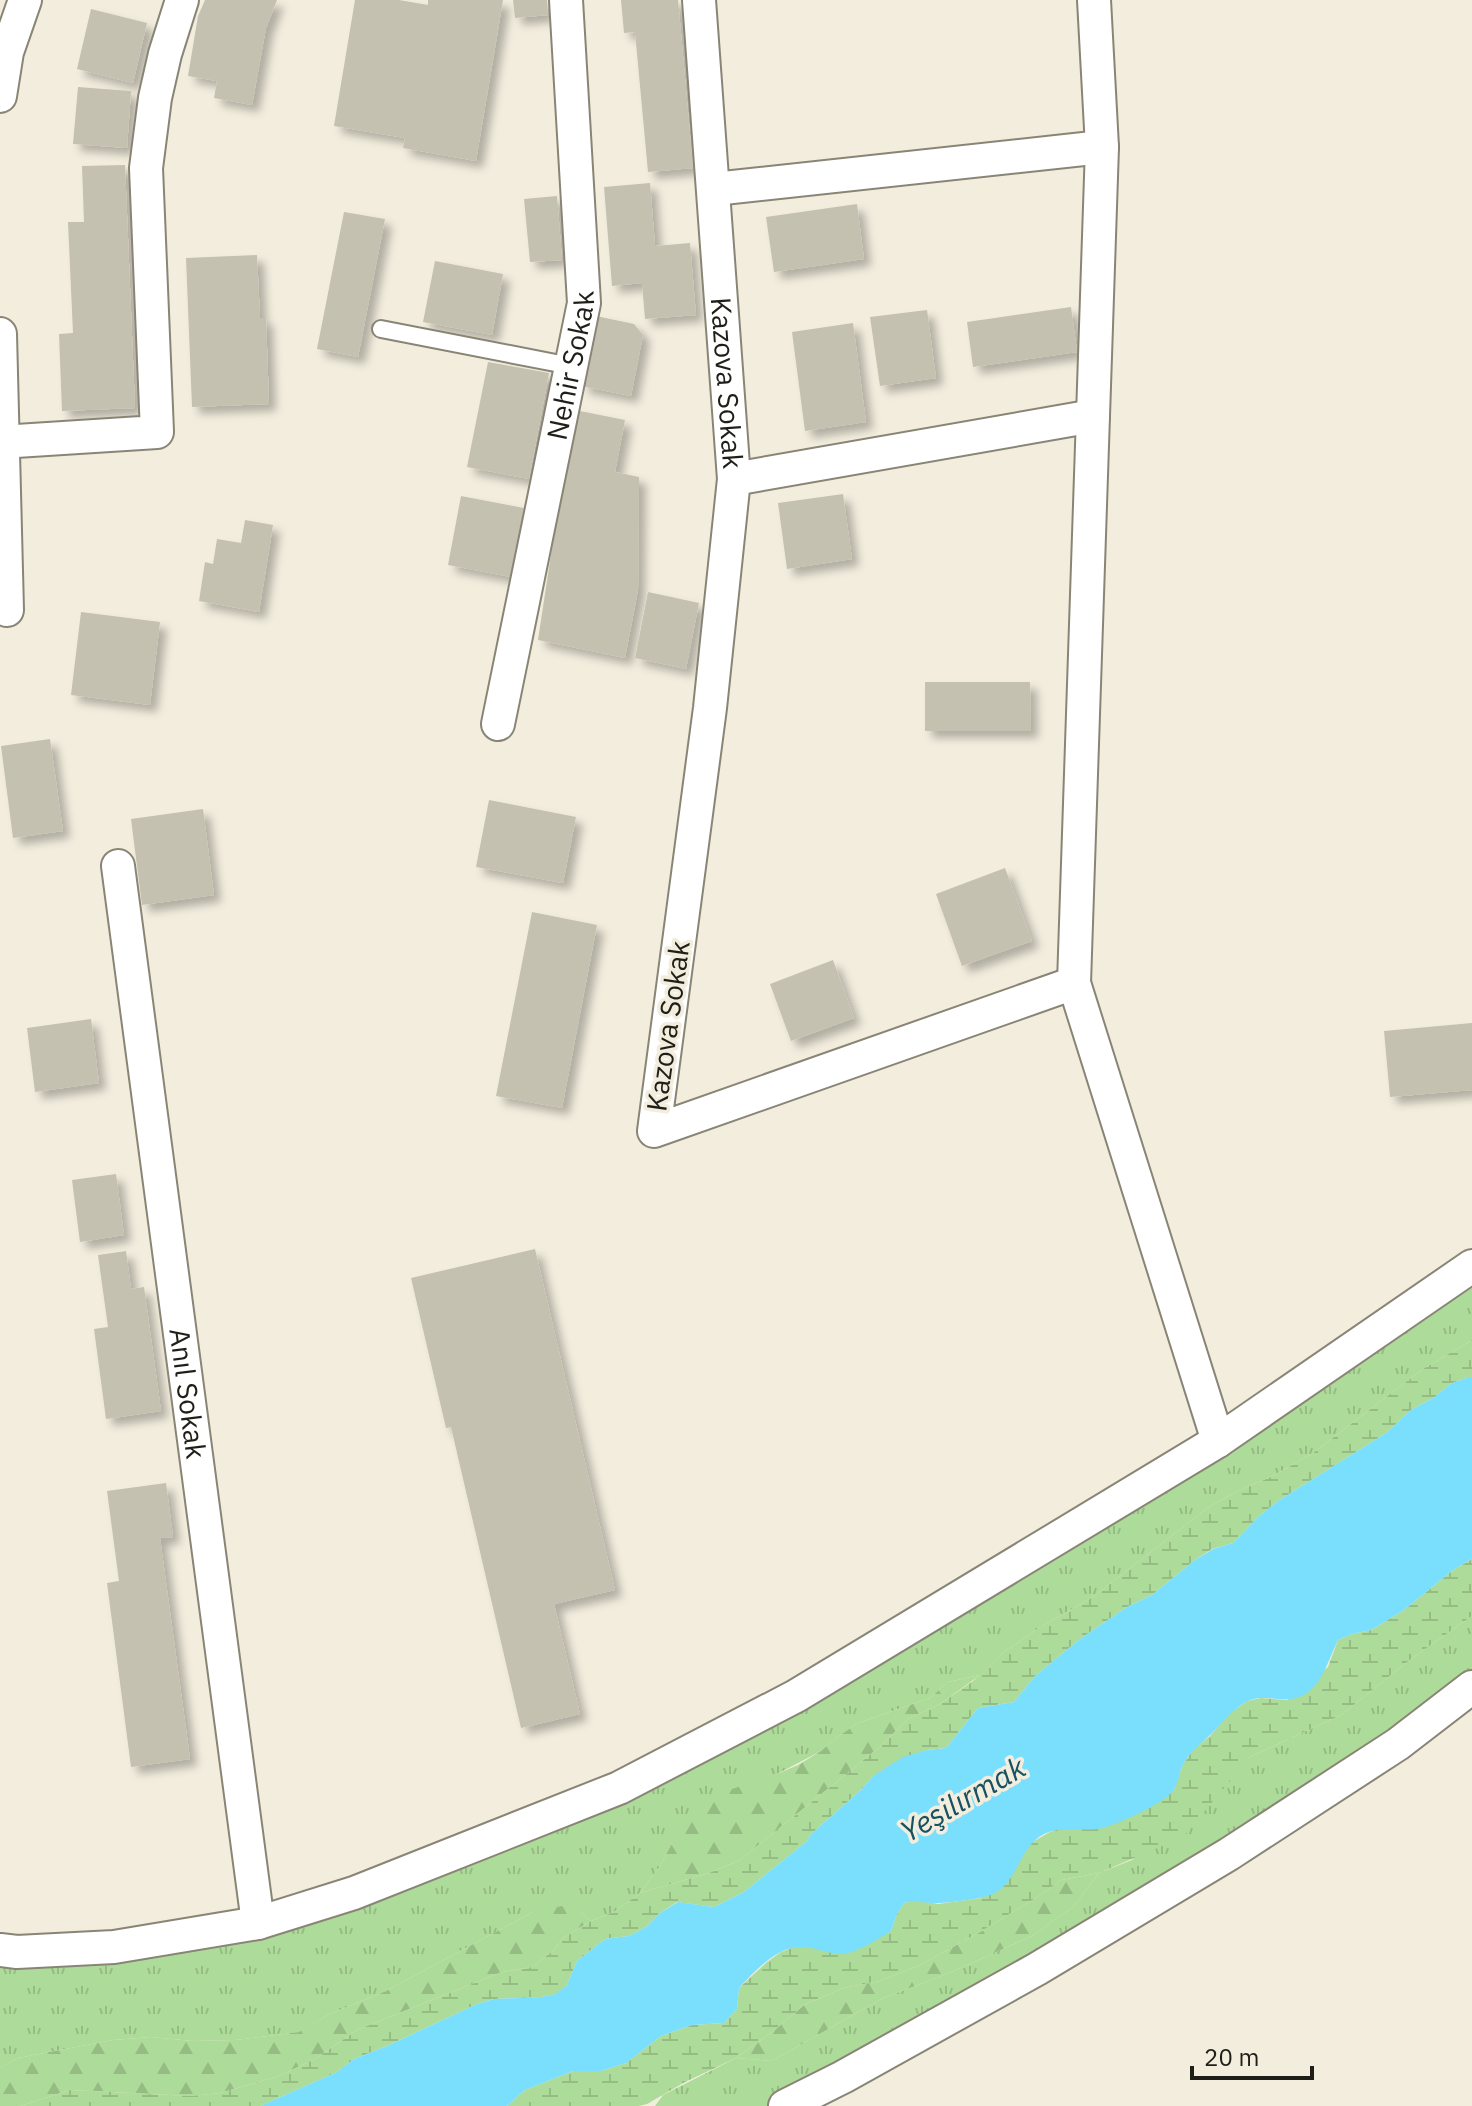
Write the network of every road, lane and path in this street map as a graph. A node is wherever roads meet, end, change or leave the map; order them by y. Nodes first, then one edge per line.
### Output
1 (25, 0) edge
2 (182, 0) edge
3 (566, 0) edge
4 (699, 0) edge
5 (1094, 0) edge
6 (0, 96) edge
7 (1102, 147) junction
8 (714, 189) junction
9 (381, 329) dead end
10 (0, 334) edge
11 (571, 366) junction
12 (1093, 416) junction
13 (1, 442) edge
14 (734, 479) junction
15 (7, 610) dead end
16 (498, 724) dead end
17 (118, 866) dead end
18 (1074, 983) junction
19 (1472, 1266) edge
20 (1218, 1441) junction
21 (1472, 1687) edge
22 (258, 1923) junction
23 (0, 1950) edge
24 (785, 2106) edge

1 - 6 street
2 - 13 street
3 - 11 street, Nehir Sokak
4 - 8 street, Kazova Sokak
5 - 7 street
7 - 8 street
7 - 12 street
8 - 14 street, Kazova Sokak
9 - 11 lane
10 - 13 street
11 - 16 street, Nehir Sokak
12 - 14 street
12 - 18 street
13 - 15 street
14 - 18 street, Kazova Sokak
17 - 22 street, Anıl Sokak
18 - 20 street
19 - 20 street
20 - 22 street
21 - 24 street
22 - 23 street

